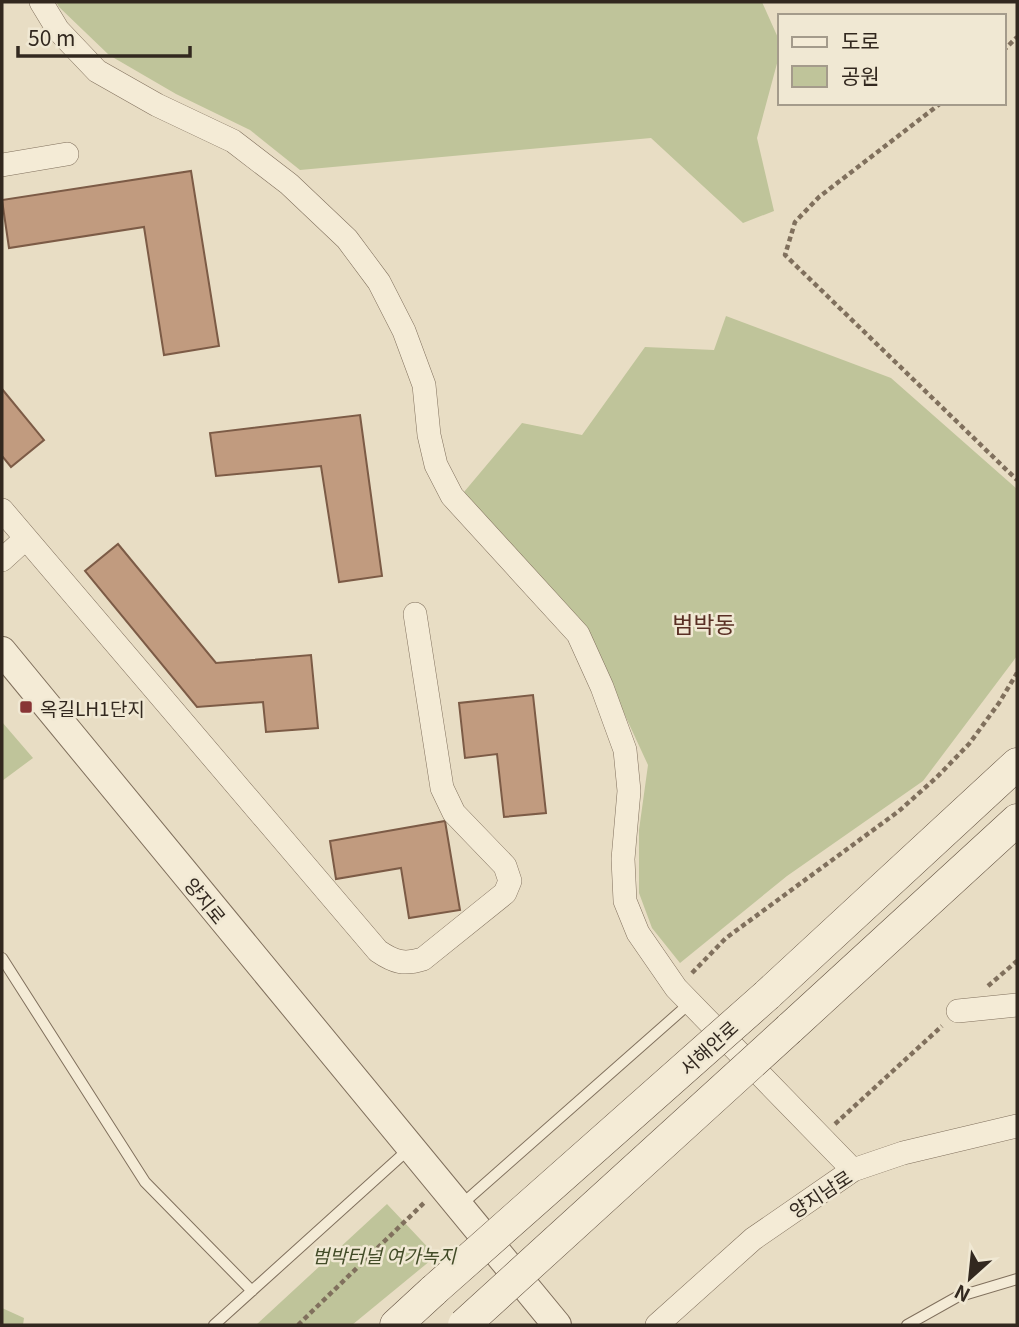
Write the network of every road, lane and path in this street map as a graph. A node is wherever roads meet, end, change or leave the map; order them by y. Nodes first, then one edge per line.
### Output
1 (41, 2) edge
2 (938, 105) edge
3 (67, 154) dead end
4 (2, 166) edge
5 (1017, 480) edge
6 (2, 510) edge
7 (25, 539) junction
8 (2, 561) edge
9 (415, 614) dead end
10 (2, 651) edge
11 (1017, 673) edge
12 (1017, 764) edge
13 (1017, 820) edge
14 (2, 958) edge
15 (1017, 961) edge
16 (683, 995) junction
17 (1017, 1005) edge
18 (958, 1011) junction
19 (1017, 1126) edge
20 (821, 1137) junction
21 (410, 1148) junction
22 (853, 1170) junction
23 (450, 1196) junction
24 (1017, 1279) edge
25 (252, 1291) junction
26 (214, 1325) edge
27 (298, 1325) edge
28 (396, 1325) edge
29 (464, 1325) edge
30 (557, 1325) edge
31 (657, 1325) edge
32 (907, 1325) edge

1 - 16 street
2 - 5 path
3 - 4 street
6 - 7 street
7 - 8 street
7 - 9 street
10 - 21 street, 양지로
11 - 16 path
12 - 28 main road, 서해안로, bridge
13 - 29 main road, bridge
14 - 25 lane
15 - 18 path
16 - 20 street
16 - 23 lane
17 - 18 street
18 - 20 path
19 - 22 street, 양지남로
20 - 22 street
21 - 23 street, 양지로
21 - 25 lane
22 - 31 street, 양지남로
23 - 27 path
23 - 30 street, 양지로
24 - 32 lane
25 - 26 lane

